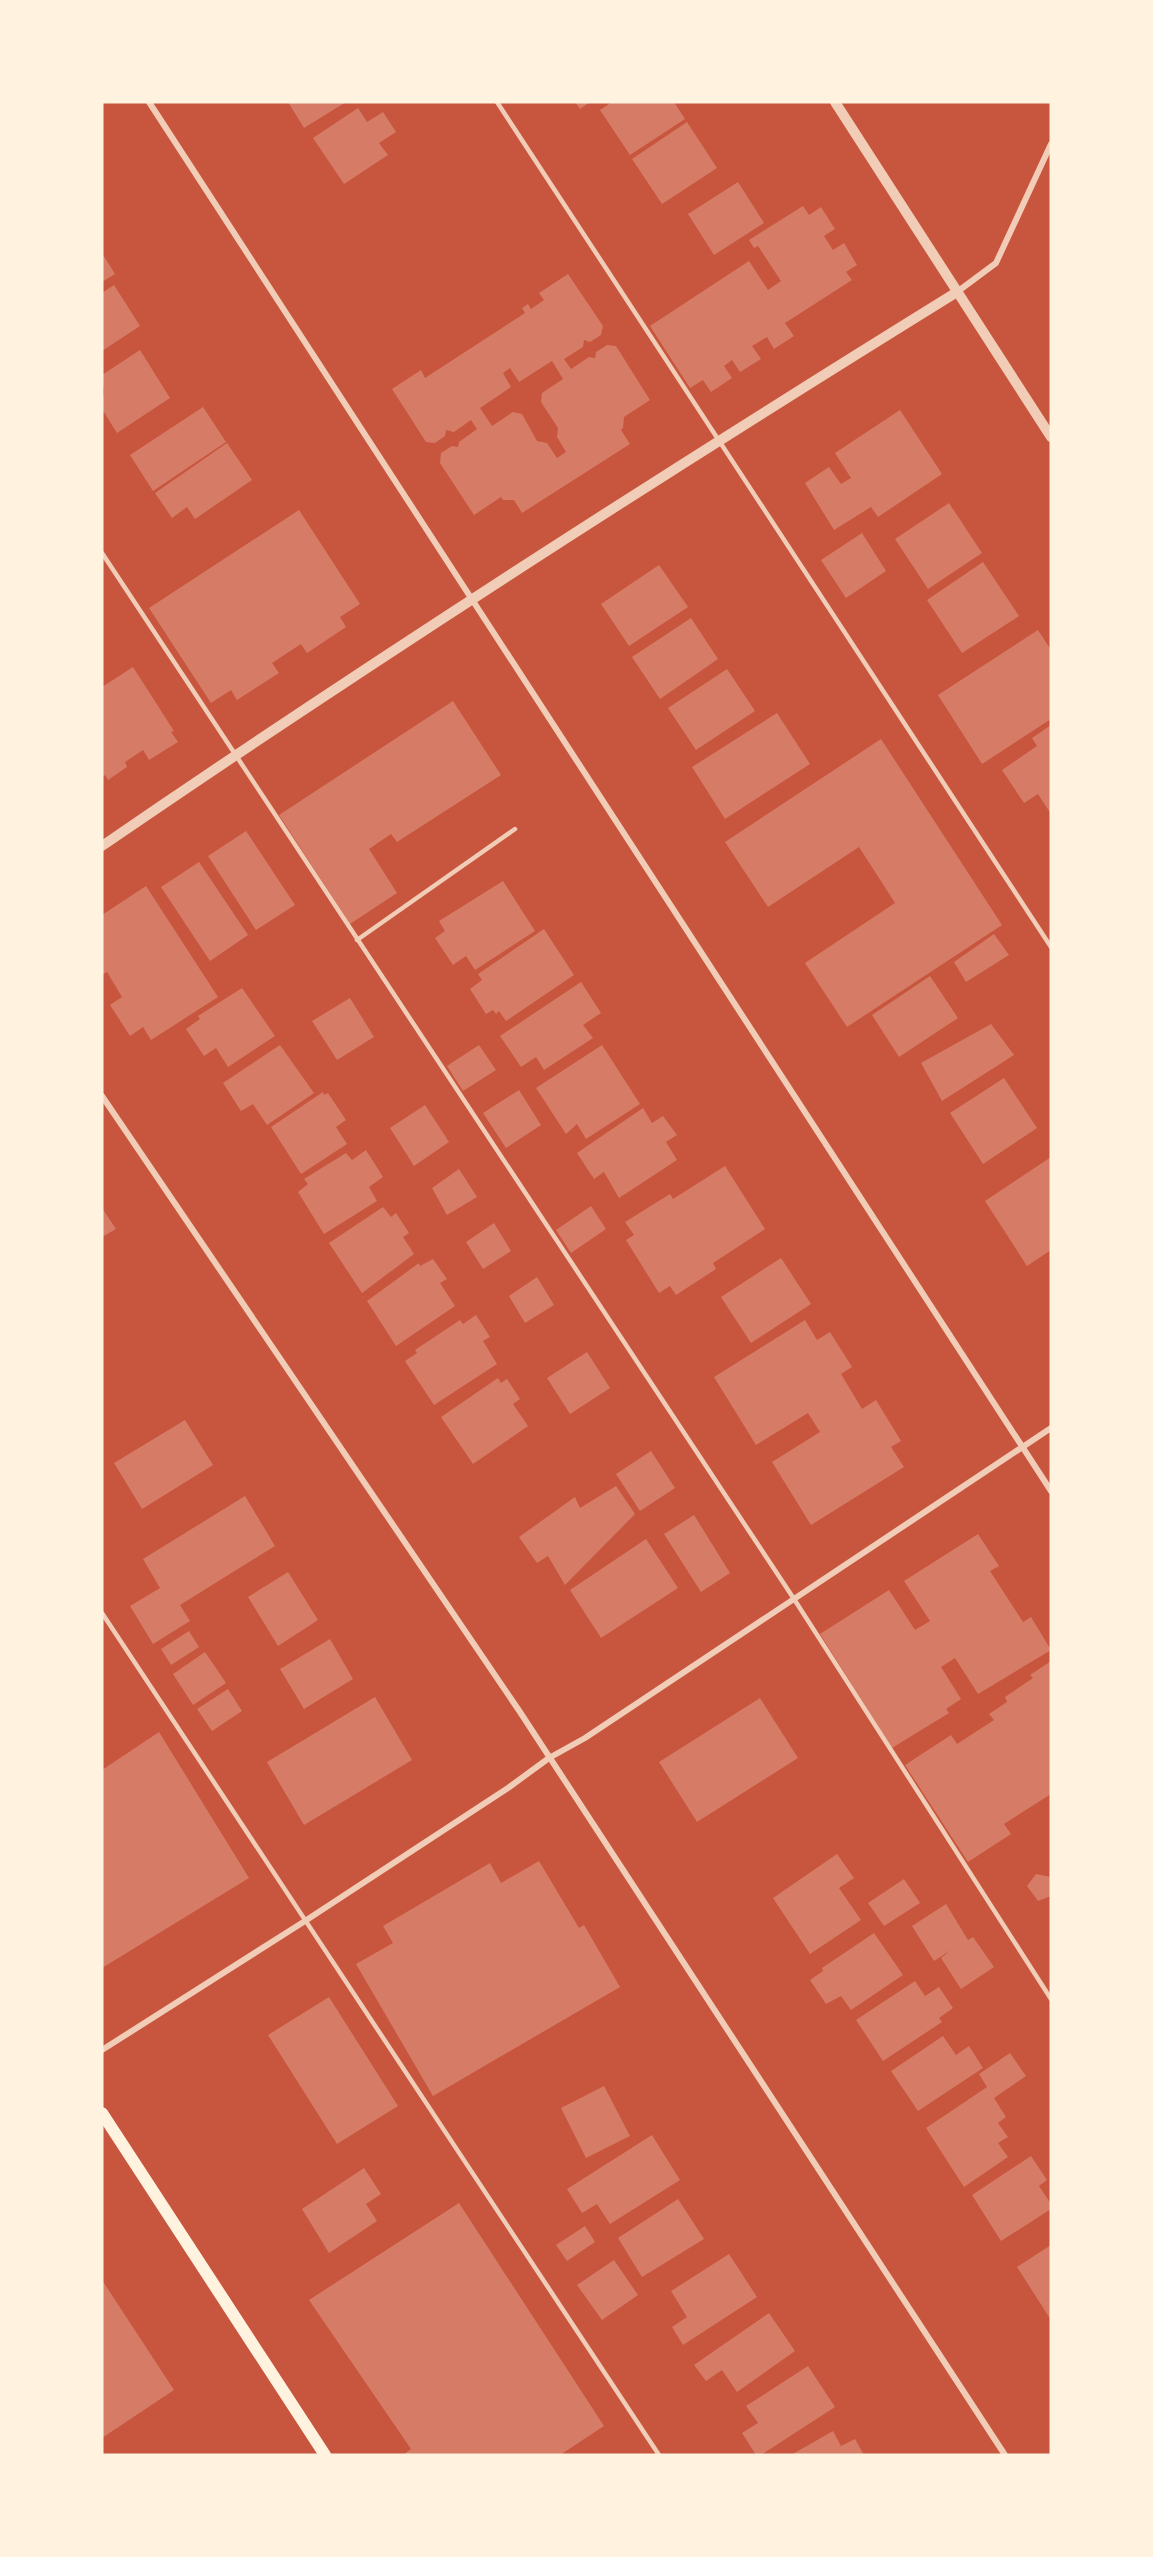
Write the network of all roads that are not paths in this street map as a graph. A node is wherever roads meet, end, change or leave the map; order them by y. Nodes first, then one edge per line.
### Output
1 (149, 102) edge
2 (496, 102) edge
3 (835, 102) edge
4 (1051, 144) edge
5 (957, 292) junction
6 (1051, 437) edge
7 (719, 440) junction
8 (102, 553) edge
9 (473, 599) junction
10 (235, 756) junction
11 (515, 829) dead end
12 (102, 846) edge
13 (357, 940) junction
14 (1051, 947) edge
15 (102, 1096) edge
16 (1051, 1428) edge
17 (1021, 1447) junction
18 (1051, 1491) edge
19 (795, 1599) junction
20 (102, 1613) edge
21 (549, 1758) junction
22 (305, 1921) junction
23 (1051, 1999) edge
24 (102, 2050) edge
25 (102, 2113) edge
26 (325, 2455) edge
27 (659, 2455) edge
28 (1005, 2455) edge

1 - 9 street
2 - 7 lane
3 - 5 street
4 - 5 street
5 - 6 street
5 - 7 street
7 - 9 street
7 - 14 lane
8 - 10 lane
9 - 10 street
9 - 17 street
10 - 12 street
10 - 13 lane
11 - 13 lane
13 - 19 lane
15 - 21 street
16 - 17 street
17 - 18 street
17 - 19 street
19 - 21 street
19 - 23 lane
20 - 22 lane
21 - 22 street
21 - 28 street
22 - 24 street
22 - 27 lane
25 - 26 main road

